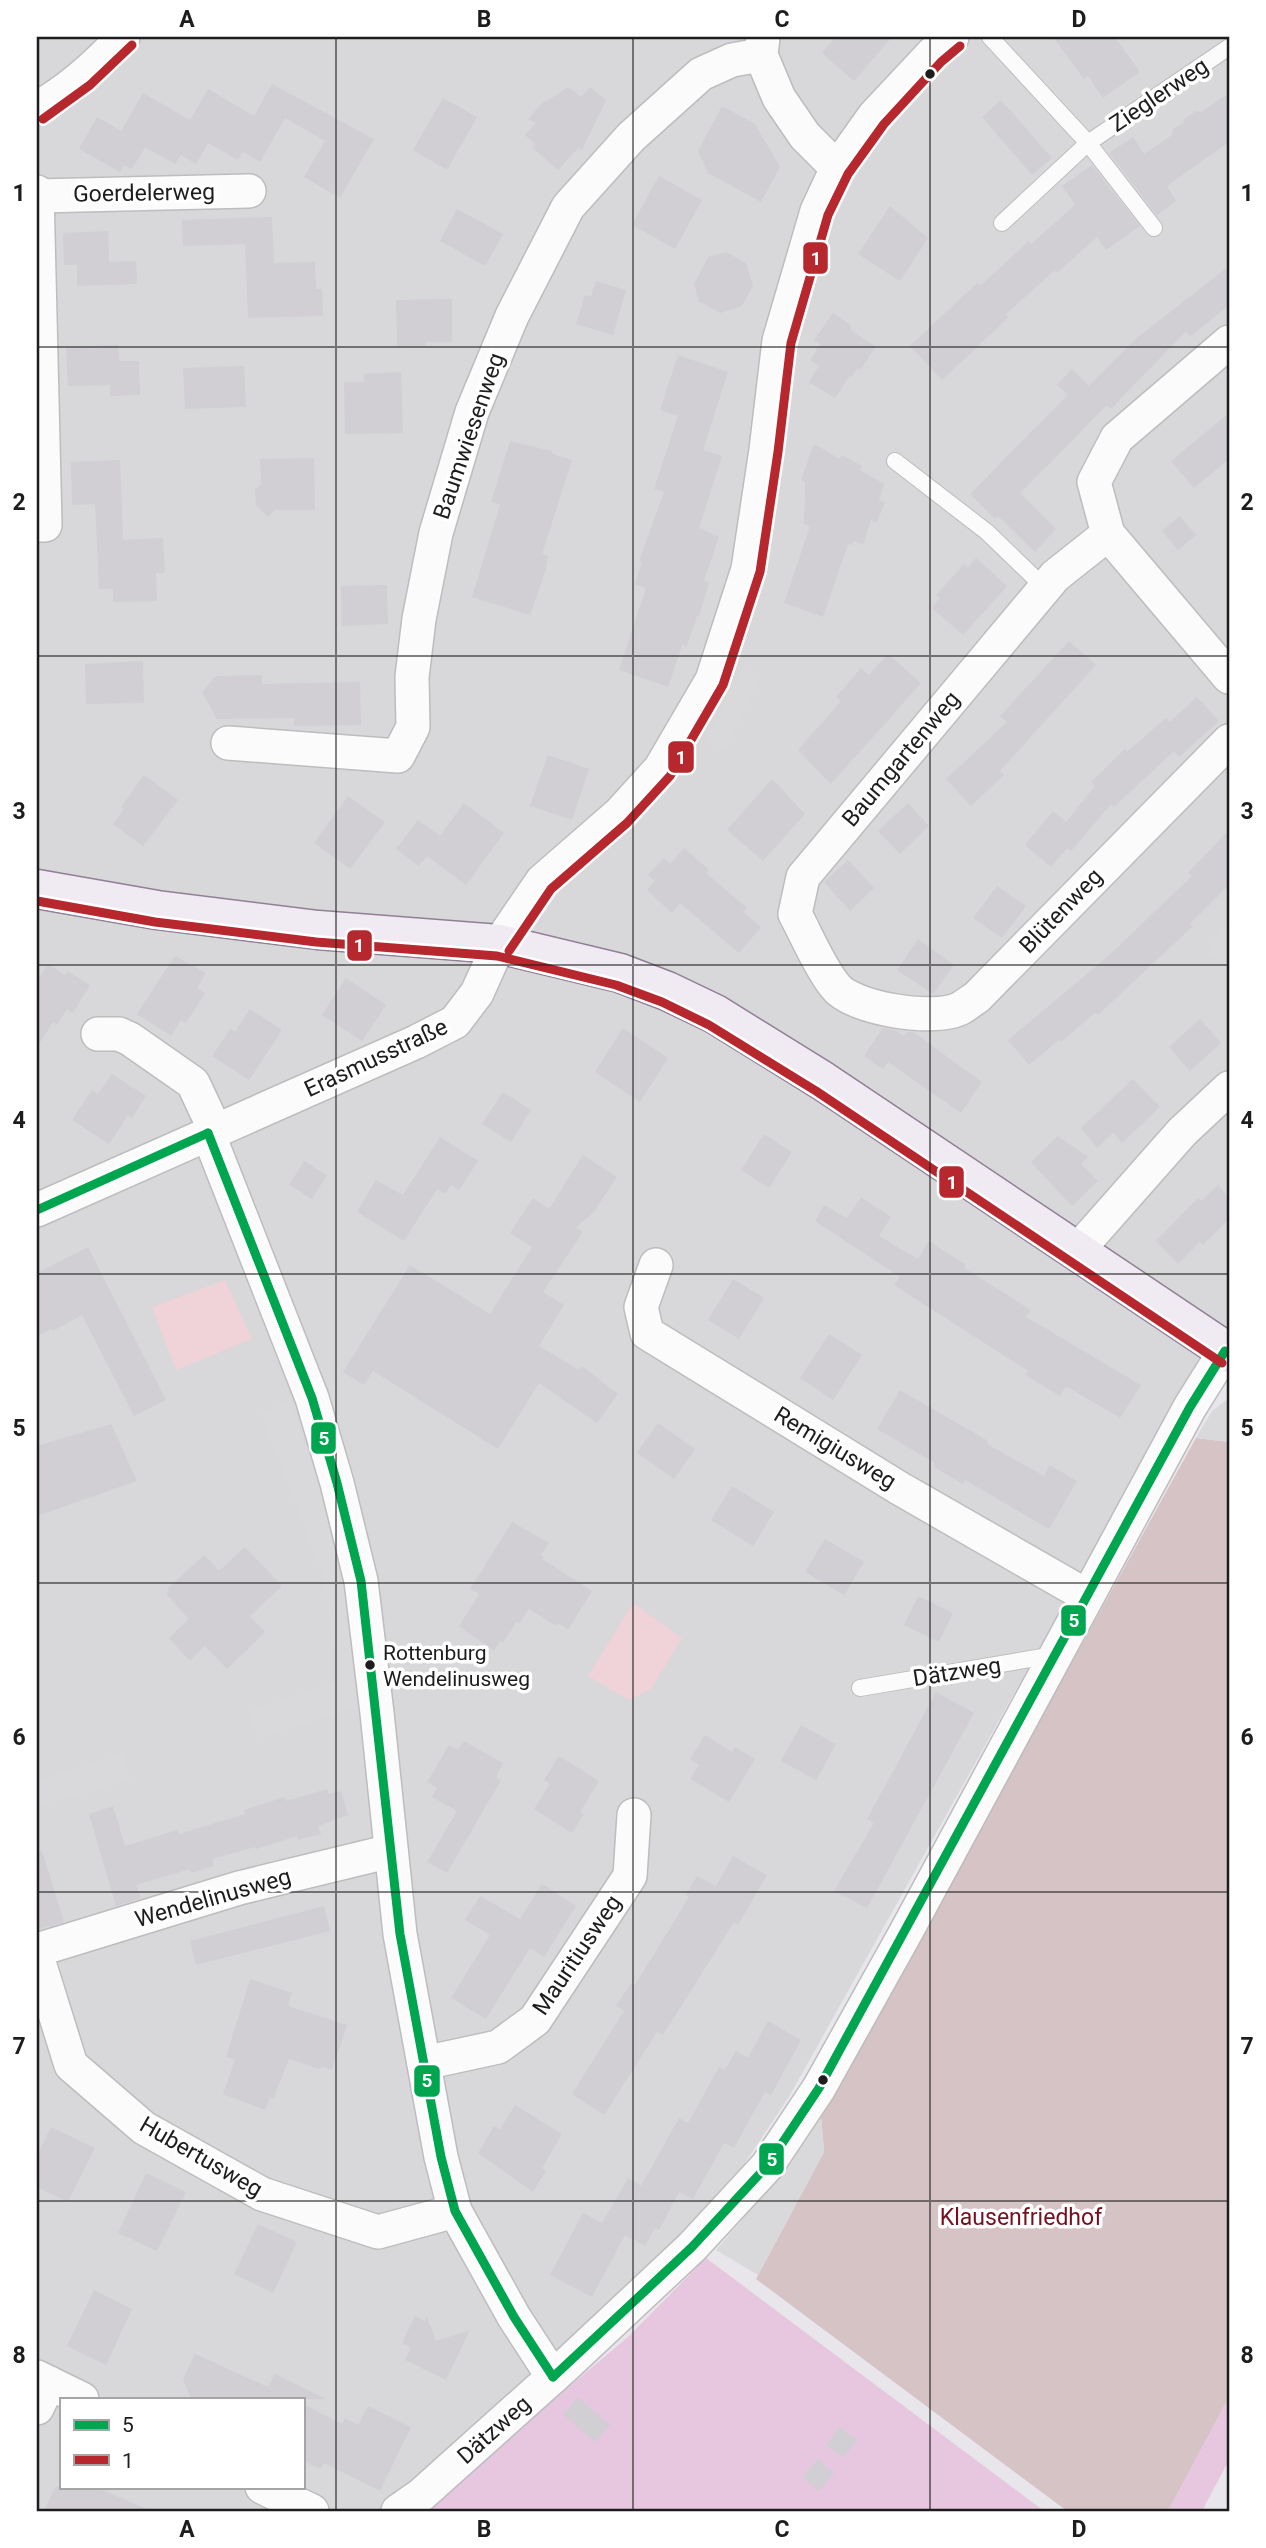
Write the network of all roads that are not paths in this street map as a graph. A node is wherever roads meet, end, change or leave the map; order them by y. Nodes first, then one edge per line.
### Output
1 (123, 37) edge
2 (952, 37) edge
3 (990, 37) edge
4 (762, 46) edge
5 (1229, 47) edge
6 (37, 108) edge
7 (1088, 143) junction
8 (837, 169) junction
9 (249, 191) dead end
10 (38, 194) edge
11 (1002, 223) dead end
12 (1154, 228) dead end
13 (1229, 342) edge
14 (895, 461) dead end
15 (37, 526) edge
16 (1108, 534) junction
17 (1045, 588) junction
18 (1229, 677) edge
19 (1229, 741) edge
20 (228, 743) dead end
21 (37, 889) edge
22 (499, 944) junction
23 (863, 1003) joint
24 (98, 1034) dead end
25 (1229, 1087) edge
26 (211, 1132) junction
27 (37, 1210) edge
28 (1077, 1251) junction
29 (656, 1265) dead end
30 (1227, 1352) edge
31 (1087, 1596) junction
32 (1054, 1655) junction
33 (860, 1688) dead end
34 (634, 1815) dead end
35 (391, 1851) junction
36 (37, 1950) edge
37 (37, 1956) edge
38 (424, 2063) junction
39 (455, 2211) junction
40 (553, 2377) junction
41 (41, 2390) edge
42 (77, 2398) edge
43 (264, 2488) edge
44 (312, 2511) edge
45 (398, 2511) edge

1 - 6 street
2 - 8 street, Erasmusstraße
3 - 7 lane, Zieglerweg
4 - 8 street
4 - 20 street, Baumwiesenweg
5 - 7 lane, Zieglerweg
7 - 11 lane
7 - 12 lane, Zieglerweg
8 - 22 street, Erasmusstraße
9 - 10 street, Goerdelerweg
10 - 15 street
13 - 16 street
14 - 17 lane
16 - 17 street, Baumgartenweg
16 - 18 street
17 - 23 street, Baumgartenweg
19 - 23 street, Blütenweg
21 - 22 street
22 - 26 street, Erasmusstraße
22 - 28 street
24 - 26 street
25 - 28 street
26 - 27 street, Erasmusstraße
26 - 35 street
28 - 30 street
29 - 31 street, Remigiusweg
30 - 31 street, Dätzweg
31 - 32 street, Dätzweg
32 - 33 lane, Dätzweg
32 - 40 street, Dätzweg
34 - 38 street, Mauritiusweg
35 - 36 street, Wendelinusweg
35 - 38 street
37 - 39 street, Hubertusweg
38 - 39 street
39 - 40 street
40 - 45 street, Dätzweg
41 - 42 street
43 - 44 street

